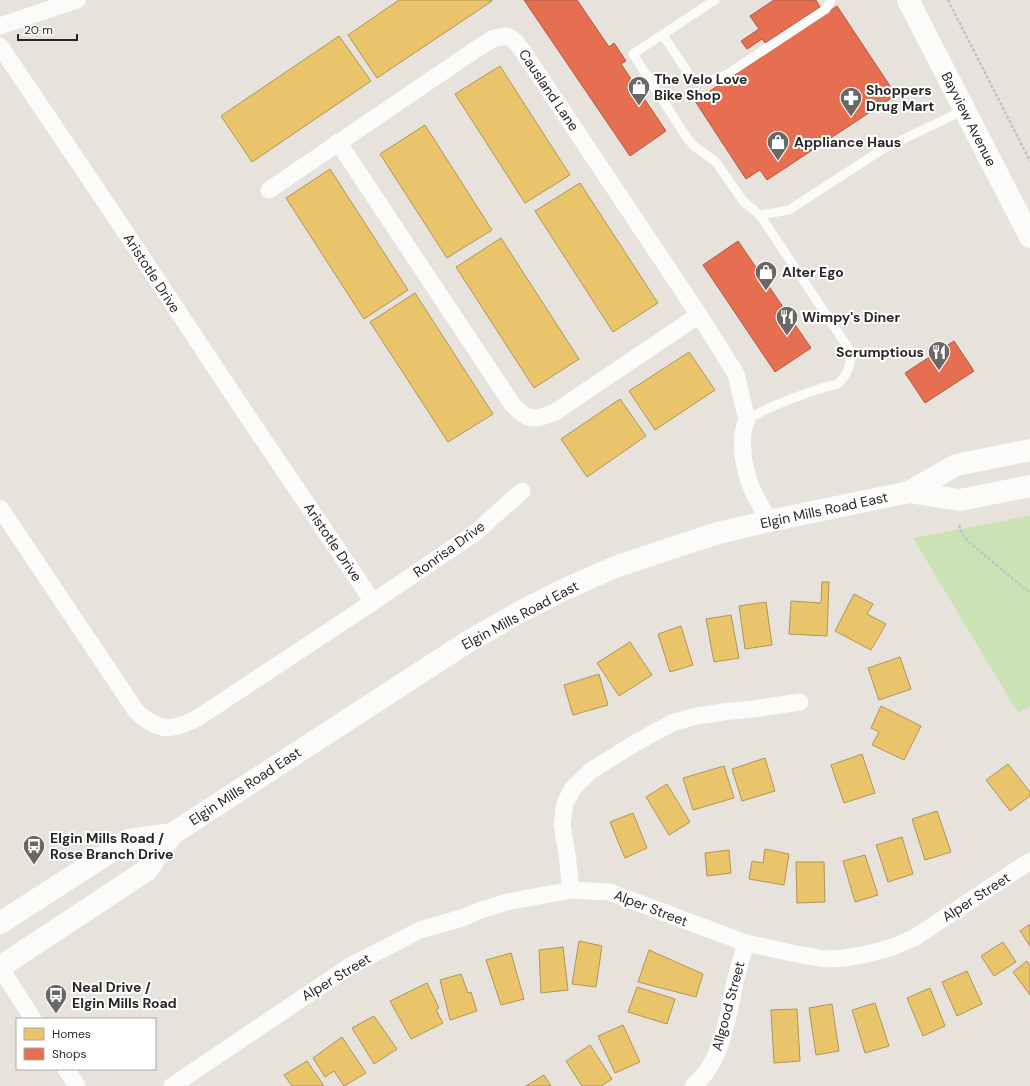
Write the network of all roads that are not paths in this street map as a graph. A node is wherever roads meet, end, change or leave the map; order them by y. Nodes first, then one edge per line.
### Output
1 (77, 0) edge
2 (715, 0) edge
3 (831, 0) edge
4 (908, 0) edge
5 (0, 26) edge
6 (663, 35) junction
7 (0, 46) edge
8 (964, 110) junction
9 (338, 142) junction
10 (269, 190) dead end
11 (760, 215) junction
12 (1030, 237) edge
13 (699, 315) junction
14 (748, 420) junction
15 (1030, 450) edge
16 (1030, 486) edge
17 (522, 491) dead end
18 (910, 492) junction
19 (0, 508) edge
20 (769, 521) junction
21 (373, 602) junction
22 (800, 702) dead end
23 (172, 834) junction
24 (1030, 861) edge
25 (571, 890) junction
26 (0, 923) edge
27 (746, 943) junction
28 (0, 967) edge
29 (32, 1018) edge
30 (67, 1070) edge
31 (77, 1086) edge
32 (172, 1086) edge
33 (693, 1086) edge

1 - 5 street
2 - 6 lane
3 - 6 lane
4 - 8 main road, Bayview Avenue
6 - 11 lane
7 - 21 street, Aristotle Drive
8 - 11 lane
8 - 12 main road, Bayview Avenue
9 - 10 street, Causland Lane
9 - 13 street
9 - 13 street, Causland Lane
11 - 14 lane
13 - 14 street, Causland Lane
14 - 20 street
15 - 18 main road, Elgin Mills Road East
16 - 18 main road, Elgin Mills Road East
17 - 21 street, Ronrisa Drive
18 - 20 main road, Elgin Mills Road East
19 - 21 street
20 - 23 main road, Elgin Mills Road East
22 - 25 street
23 - 26 main road, Elgin Mills Road East
23 - 28 main road, Elgin Mills Road East
24 - 27 street, Alper Street
25 - 27 street, Alper Street
25 - 32 street, Alper Street
27 - 33 street, Allgood Street
28 - 29 street
30 - 31 street

